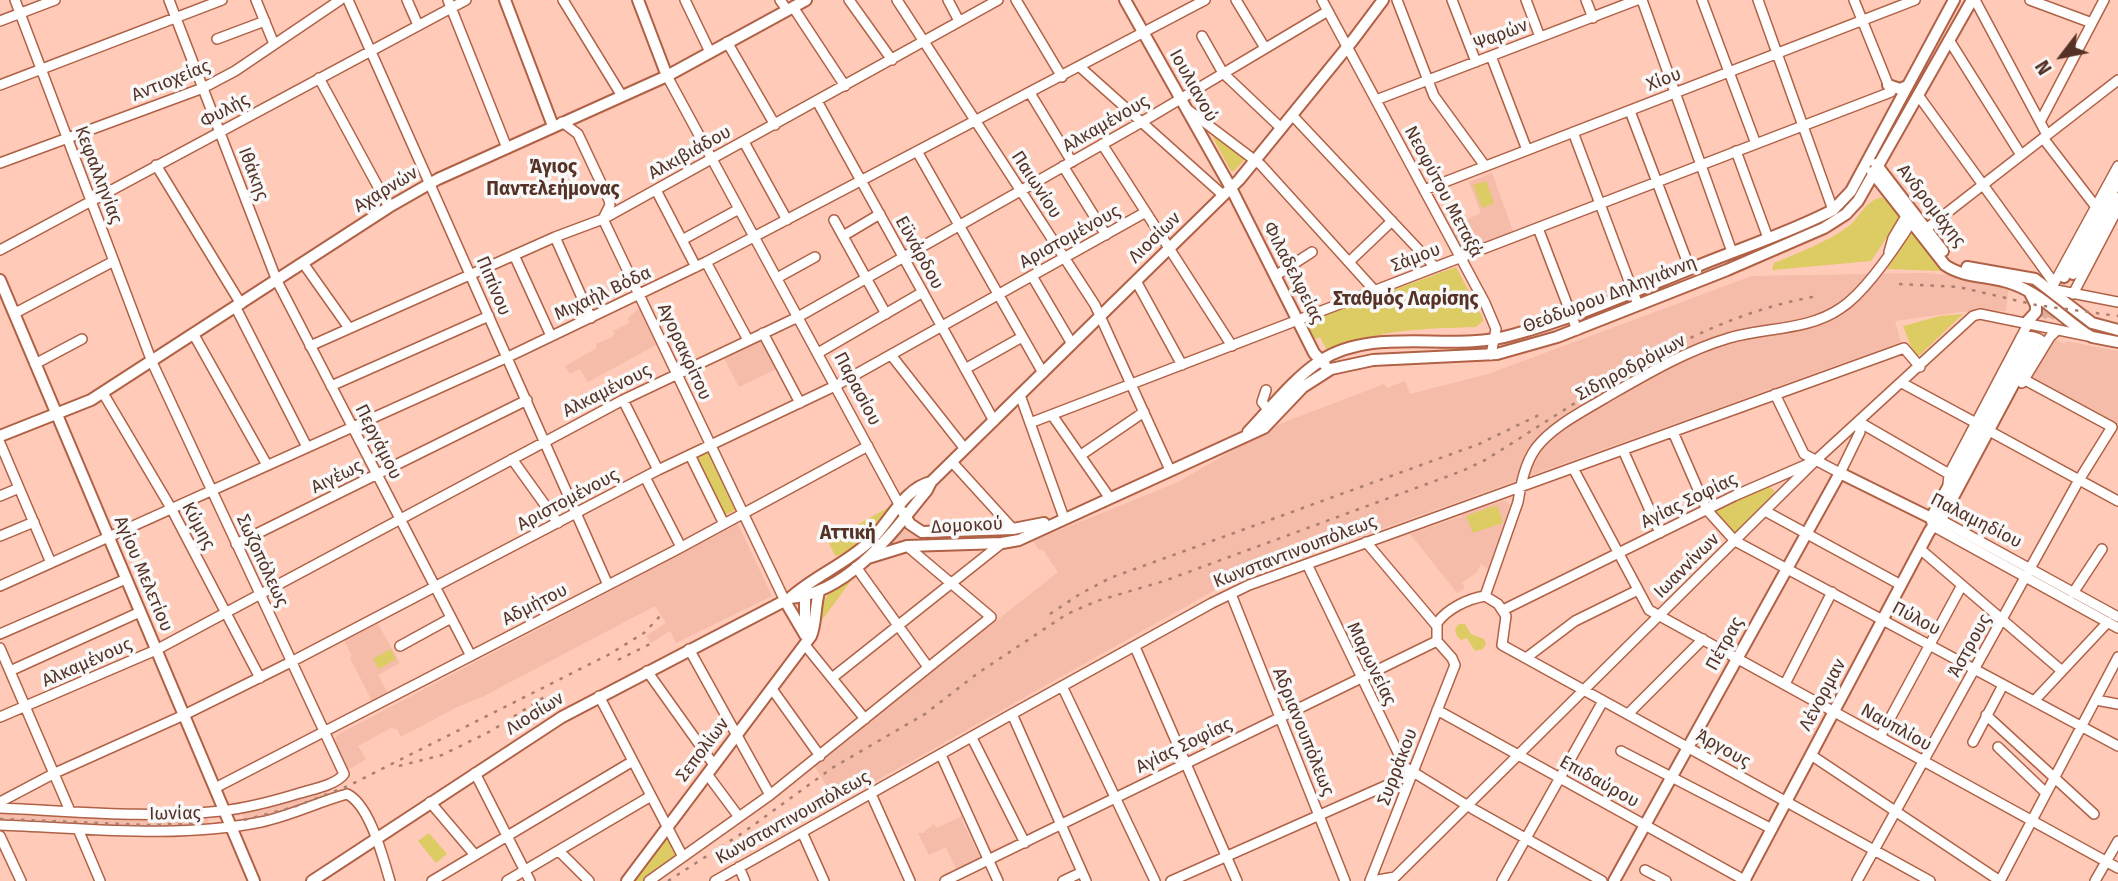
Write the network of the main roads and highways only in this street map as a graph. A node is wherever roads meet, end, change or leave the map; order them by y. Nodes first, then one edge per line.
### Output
1 (505, 0) edge
2 (638, 0) edge
3 (806, 0) edge
4 (1125, 0) edge
5 (1383, 0) edge
6 (1954, 0) edge
7 (1974, 0) edge
8 (667, 76) junction
9 (1908, 86) junction
10 (1890, 88) road end
11 (558, 124) junction
12 (1868, 160) junction
13 (1876, 171) junction
14 (2118, 181) edge
15 (1227, 192) junction
16 (1888, 192) junction
17 (1863, 194) junction
18 (2118, 198) edge
19 (1911, 215) junction
20 (0, 280) edge
21 (2059, 282) junction
22 (2025, 289) junction
23 (2026, 324) road end
24 (2118, 330) edge
25 (2118, 342) edge
26 (1320, 361) junction
27 (1331, 369) junction
28 (57, 415) junction
29 (0, 436) edge
30 (1244, 436) junction
31 (1840, 473) joint
32 (903, 511) junction
33 (1064, 518) junction
34 (1935, 521) junction
35 (868, 558) junction
36 (805, 591) junction
37 (819, 592) junction
38 (787, 599) junction
39 (806, 640) junction
40 (254, 881) edge
41 (312, 881) edge
42 (627, 881) edge
43 (1614, 881) edge
44 (1745, 881) edge

1 - 11 main road
2 - 8 main road
3 - 8 main road, Αχαρνών
4 - 15 main road, Ιουλιανού
5 - 15 main road, Λιοσίων
6 - 9 main road, Θεόδωρου Δηληγιάννη
7 - 13 main road, Θεόδωρου Δηληγιάννη
8 - 11 main road, Αχαρνών
9 - 10 main road
9 - 12 main road, Θεόδωρου Δηληγιάννη
11 - 28 main road, Αχαρνών
12 - 13 main road, Ανδρομάχης
12 - 26 main road, Θεόδωρου Δηληγιάννη
13 - 16 main road, Ανδρομάχης
13 - 17 main road, Θεόδωρου Δηληγιάννη
13 - 19 main road, Ανδρομάχης
14 - 21 main road
15 - 26 main road, Φιλαδελφείας
15 - 32 main road, Λιοσίων
16 - 17 main road
16 - 19 main road, Ανδρομάχης
17 - 27 main road, Θεόδωρου Δηληγιάννη
18 - 21 main road
19 - 21 main road, Ανδρομάχης
19 - 22 main road, Ανδρομάχης
20 - 28 main road, Αγίου Μελετίου
21 - 24 main road
22 - 23 main road
22 - 25 main road
26 - 27 main road, Φιλαδελφείας
26 - 30 main road, Θεόδωρου Δηληγιάννη
27 - 30 main road, Θεόδωρου Δηληγιάννη
28 - 29 main road, Αχαρνών
28 - 40 main road, Αγίου Μελετίου
30 - 33 main road, Δομοκού
31 - 34 main road, Παλαμηδίου
31 - 43 main road, Πέτρας
32 - 33 main road, Δομοκού
32 - 35 main road, Λιοσίων
32 - 36 main road, Λιοσίων
33 - 35 main road, Δομοκού
34 - 34 main road, Λένορμαν
34 - 44 main road, Λένορμαν
35 - 37 main road, Λιοσίων
36 - 37 main road, Λιοσίων
36 - 38 main road, Λιοσίων
36 - 39 main road
37 - 39 main road, Σεπολίων
38 - 39 main road
38 - 41 main road, Λιοσίων
39 - 42 main road, Σεπολίων

